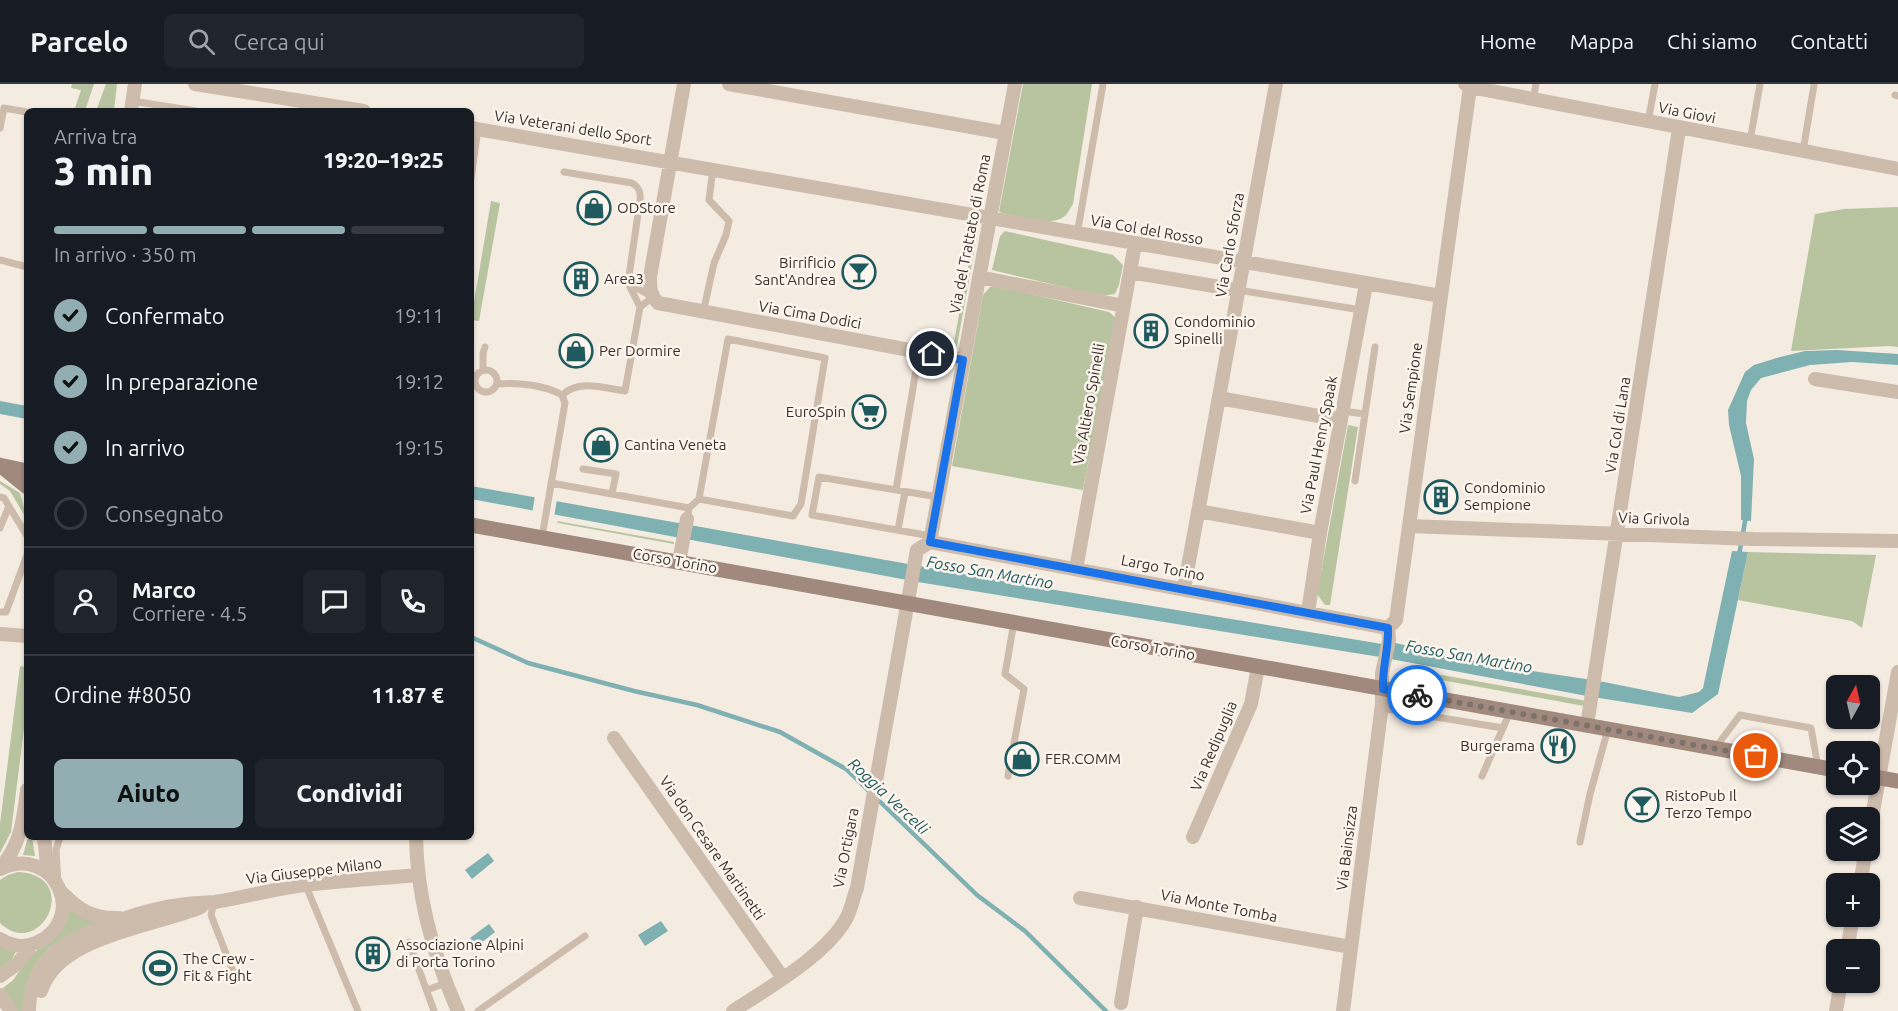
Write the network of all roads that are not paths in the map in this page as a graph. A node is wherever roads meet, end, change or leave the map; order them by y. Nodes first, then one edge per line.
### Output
1 (135, 84) edge
2 (195, 84) edge
3 (684, 84) edge
4 (729, 84) edge
5 (1015, 84) edge
6 (1103, 84) edge
7 (1276, 84) edge
8 (1536, 84) edge
9 (1655, 84) edge
10 (1760, 84) edge
11 (1466, 85) edge
12 (1814, 85) edge
13 (1533, 100) junction
14 (131, 106) edge
15 (157, 108) edge
16 (342, 108) edge
17 (24, 111) edge
18 (1648, 122) junction
19 (0, 128) edge
20 (475, 129) edge
21 (1679, 129) junction
22 (1005, 133) junction
23 (1750, 142) junction
24 (1803, 152) junction
25 (669, 161) junction
26 (713, 169) junction
27 (1898, 169) edge
28 (564, 172) dead end
29 (990, 219) junction
30 (1077, 235) junction
31 (1135, 244) junction
32 (0, 260) edge
33 (1243, 263) junction
34 (24, 266) edge
35 (1130, 272) junction
36 (979, 277) junction
37 (628, 283) junction
38 (1366, 284) junction
39 (1238, 290) junction
40 (1441, 296) junction
41 (653, 297) junction
42 (1124, 306) junction
43 (640, 307) junction
44 (1361, 310) junction
45 (703, 313) junction
46 (485, 347) dead end
47 (1375, 347) dead end
48 (919, 352) junction
49 (963, 360) junction
50 (483, 370) junction
51 (1815, 379) dead end
52 (497, 384) junction
53 (1898, 392) edge
54 (562, 395) junction
55 (1219, 398) junction
56 (1365, 414) junction
57 (1341, 416) junction
58 (0, 465) edge
59 (583, 469) dead end
60 (24, 470) edge
61 (1355, 481) dead end
62 (551, 483) junction
63 (24, 485) edge
64 (896, 490) junction
65 (905, 492) junction
66 (612, 493) junction
67 (0, 497) edge
68 (938, 497) junction
69 (699, 499) junction
70 (9, 506) junction
71 (1198, 511) junction
72 (688, 514) junction
73 (474, 526) edge
74 (1409, 526) junction
75 (0, 528) edge
76 (898, 530) junction
77 (24, 531) edge
78 (1320, 533) junction
79 (1618, 534) junction
80 (542, 537) junction
81 (931, 539) junction
82 (1898, 541) edge
83 (915, 560) joint
84 (679, 562) junction
85 (24, 563) edge
86 (1076, 569) junction
87 (1184, 589) junction
88 (908, 595) junction
89 (0, 612) edge
90 (1308, 612) junction
91 (1014, 622) junction
92 (0, 634) edge
93 (1389, 634) junction
94 (24, 636) edge
95 (1258, 667) junction
96 (1898, 672) edge
97 (1383, 689) junction
98 (1381, 708) junction
99 (1510, 712) junction
100 (1587, 725) junction
101 (1503, 728) junction
102 (1608, 729) junction
103 (615, 738) dead end
104 (1715, 748) junction
105 (1880, 751) edge
106 (1818, 767) junction
107 (1826, 768) edge
108 (1008, 776) dead end
109 (1482, 776) dead end
110 (1880, 778) edge
111 (1898, 781) edge
112 (24, 809) edge
113 (1193, 837) dead end
114 (44, 840) edge
115 (59, 840) edge
116 (416, 840) edge
117 (1580, 842) dead end
118 (0, 869) edge
119 (48, 873) junction
120 (418, 875) junction
121 (306, 886) junction
122 (60, 888) junction
123 (1080, 898) dead end
124 (214, 902) junction
125 (1137, 907) junction
126 (128, 918) junction
127 (585, 936) dead end
128 (0, 939) edge
129 (410, 942) dead end
130 (32, 945) junction
131 (1351, 947) junction
132 (234, 974) dead end
133 (0, 976) edge
134 (783, 978) junction
135 (446, 983) junction
136 (427, 990) junction
137 (1839, 993) edge
138 (0, 995) edge
139 (1121, 1003) dead end
140 (11, 1011) edge
141 (29, 1011) edge
142 (38, 1011) edge
143 (358, 1011) edge
144 (434, 1011) edge
145 (458, 1011) edge
146 (478, 1011) edge
147 (733, 1011) edge
148 (1343, 1011) edge
149 (1836, 1011) edge

1 - 14 street
2 - 16 street
3 - 25 street
4 - 22 street
5 - 22 street, Via del Trattato di Roma
6 - 30 lane
7 - 33 street, Via Carlo Sforza
8 - 13 lane
9 - 18 lane
10 - 23 lane
11 - 13 street, Via Giovi
11 - 40 street, Via Sempione
12 - 24 lane
13 - 18 street, Via Giovi
14 - 15 lane
17 - 19 lane
18 - 21 street, Via Giovi
20 - 25 street, Via Veterani dello Sport
21 - 23 street, Via Giovi
21 - 79 street, Via Col di Lana
22 - 29 street, Via del Trattato di Roma
23 - 24 street, Via Giovi
24 - 27 street, Via Giovi
25 - 26 street, Via Veterani dello Sport
25 - 41 street
26 - 29 street, Via Col del Rosso
26 - 45 lane
28 - 37 lane
29 - 30 street, Via Col del Rosso
29 - 36 street, Via del Trattato di Roma
30 - 31 street, Via Col del Rosso
31 - 33 street, Via Col del Rosso
31 - 35 street, Via Altiero Spinelli
32 - 34 lane
33 - 38 street, Via Col del Rosso
33 - 39 street, Via Carlo Sforza
35 - 39 street
35 - 42 street, Via Altiero Spinelli
36 - 42 street
36 - 49 street, Via del Trattato di Roma
37 - 41 lane
37 - 43 lane
38 - 40 street, Via Col del Rosso
38 - 44 street, Via Paul Henry Spaak
39 - 44 lane
39 - 55 street, Via Carlo Sforza
40 - 74 street, Via Sempione
41 - 43 lane
41 - 45 street, Via Cima Dodici
42 - 86 street, Via Altiero Spinelli
43 - 54 lane
44 - 57 street, Via Paul Henry Spaak
45 - 48 street, Via Cima Dodici
46 - 50 lane
47 - 56 lane
48 - 49 street, Via Cima Dodici
48 - 64 lane
49 - 68 street, Via del Trattato di Roma
50 - 52 lane
50 - 52 lane
51 - 53 street
52 - 54 lane
54 - 62 lane
55 - 57 street
55 - 71 street, Via Carlo Sforza
56 - 57 lane
56 - 61 lane
57 - 78 street, Via Paul Henry Spaak
58 - 60 main road
58 - 63 main road
59 - 66 lane
62 - 66 lane
62 - 80 lane
64 - 65 lane
64 - 76 lane
65 - 68 lane
65 - 76 lane
66 - 72 lane
67 - 70 lane
68 - 81 street, Via del Trattato di Roma
69 - 69 lane
69 - 72 lane
70 - 75 lane
70 - 77 lane
71 - 78 street
71 - 87 street, Via Carlo Sforza
72 - 84 street
73 - 80 main road, Corso Torino
74 - 79 street, Via Grivola
74 - 93 street, Via Sempione
76 - 81 lane
78 - 90 street, Via Paul Henry Spaak
79 - 82 street, Via Grivola
79 - 100 street, Via Col di Lana
80 - 84 main road, Corso Torino
81 - 83 street, Via del Trattato di Roma
81 - 86 street, Largo Torino
83 - 88 street, Via Ortigara
84 - 88 main road, Corso Torino
85 - 89 lane
86 - 87 street, Largo Torino
87 - 90 street, Largo Torino
88 - 91 main road, Corso Torino
88 - 134 street, Via Ortigara
90 - 93 street, Largo Torino
91 - 95 main road, Corso Torino
91 - 108 lane
92 - 94 street
93 - 97 street, Via Sempione
95 - 97 main road, Corso Torino
95 - 113 street, Via Redipuglia
96 - 105 street
97 - 98 street, Via Bainsizza
97 - 99 main road, Corso Torino
98 - 101 lane
98 - 131 street, Via Bainsizza
99 - 100 main road, Corso Torino
99 - 101 lane
100 - 102 main road, Corso Torino
101 - 109 lane
102 - 104 main road, Corso Torino
102 - 117 lane
103 - 134 street, Via don Cesare Martinetti
104 - 106 main road, Corso Torino
104 - 106 lane
106 - 107 main road, Corso Torino
110 - 111 main road
112 - 118 street
114 - 119 street
115 - 122 lane
116 - 120 street
118 - 119 street
119 - 122 street
120 - 121 street, Via Giuseppe Milano
120 - 135 street
121 - 124 street, Via Giuseppe Milano
121 - 143 lane
122 - 126 street
122 - 130 street
123 - 125 street, Via Monte Tomba
124 - 126 street, Via Giuseppe Milano
124 - 132 lane
124 - 142 street, Via Giuseppe Milano
125 - 131 street, Via Monte Tomba
125 - 139 street
126 - 141 street, Via Giuseppe Milano
127 - 146 lane
128 - 130 street
129 - 136 lane
130 - 133 street
131 - 148 street, Via Bainsizza
134 - 147 street, Via Ortigara
135 - 136 lane
135 - 145 street
136 - 144 lane
137 - 149 street
138 - 140 street

